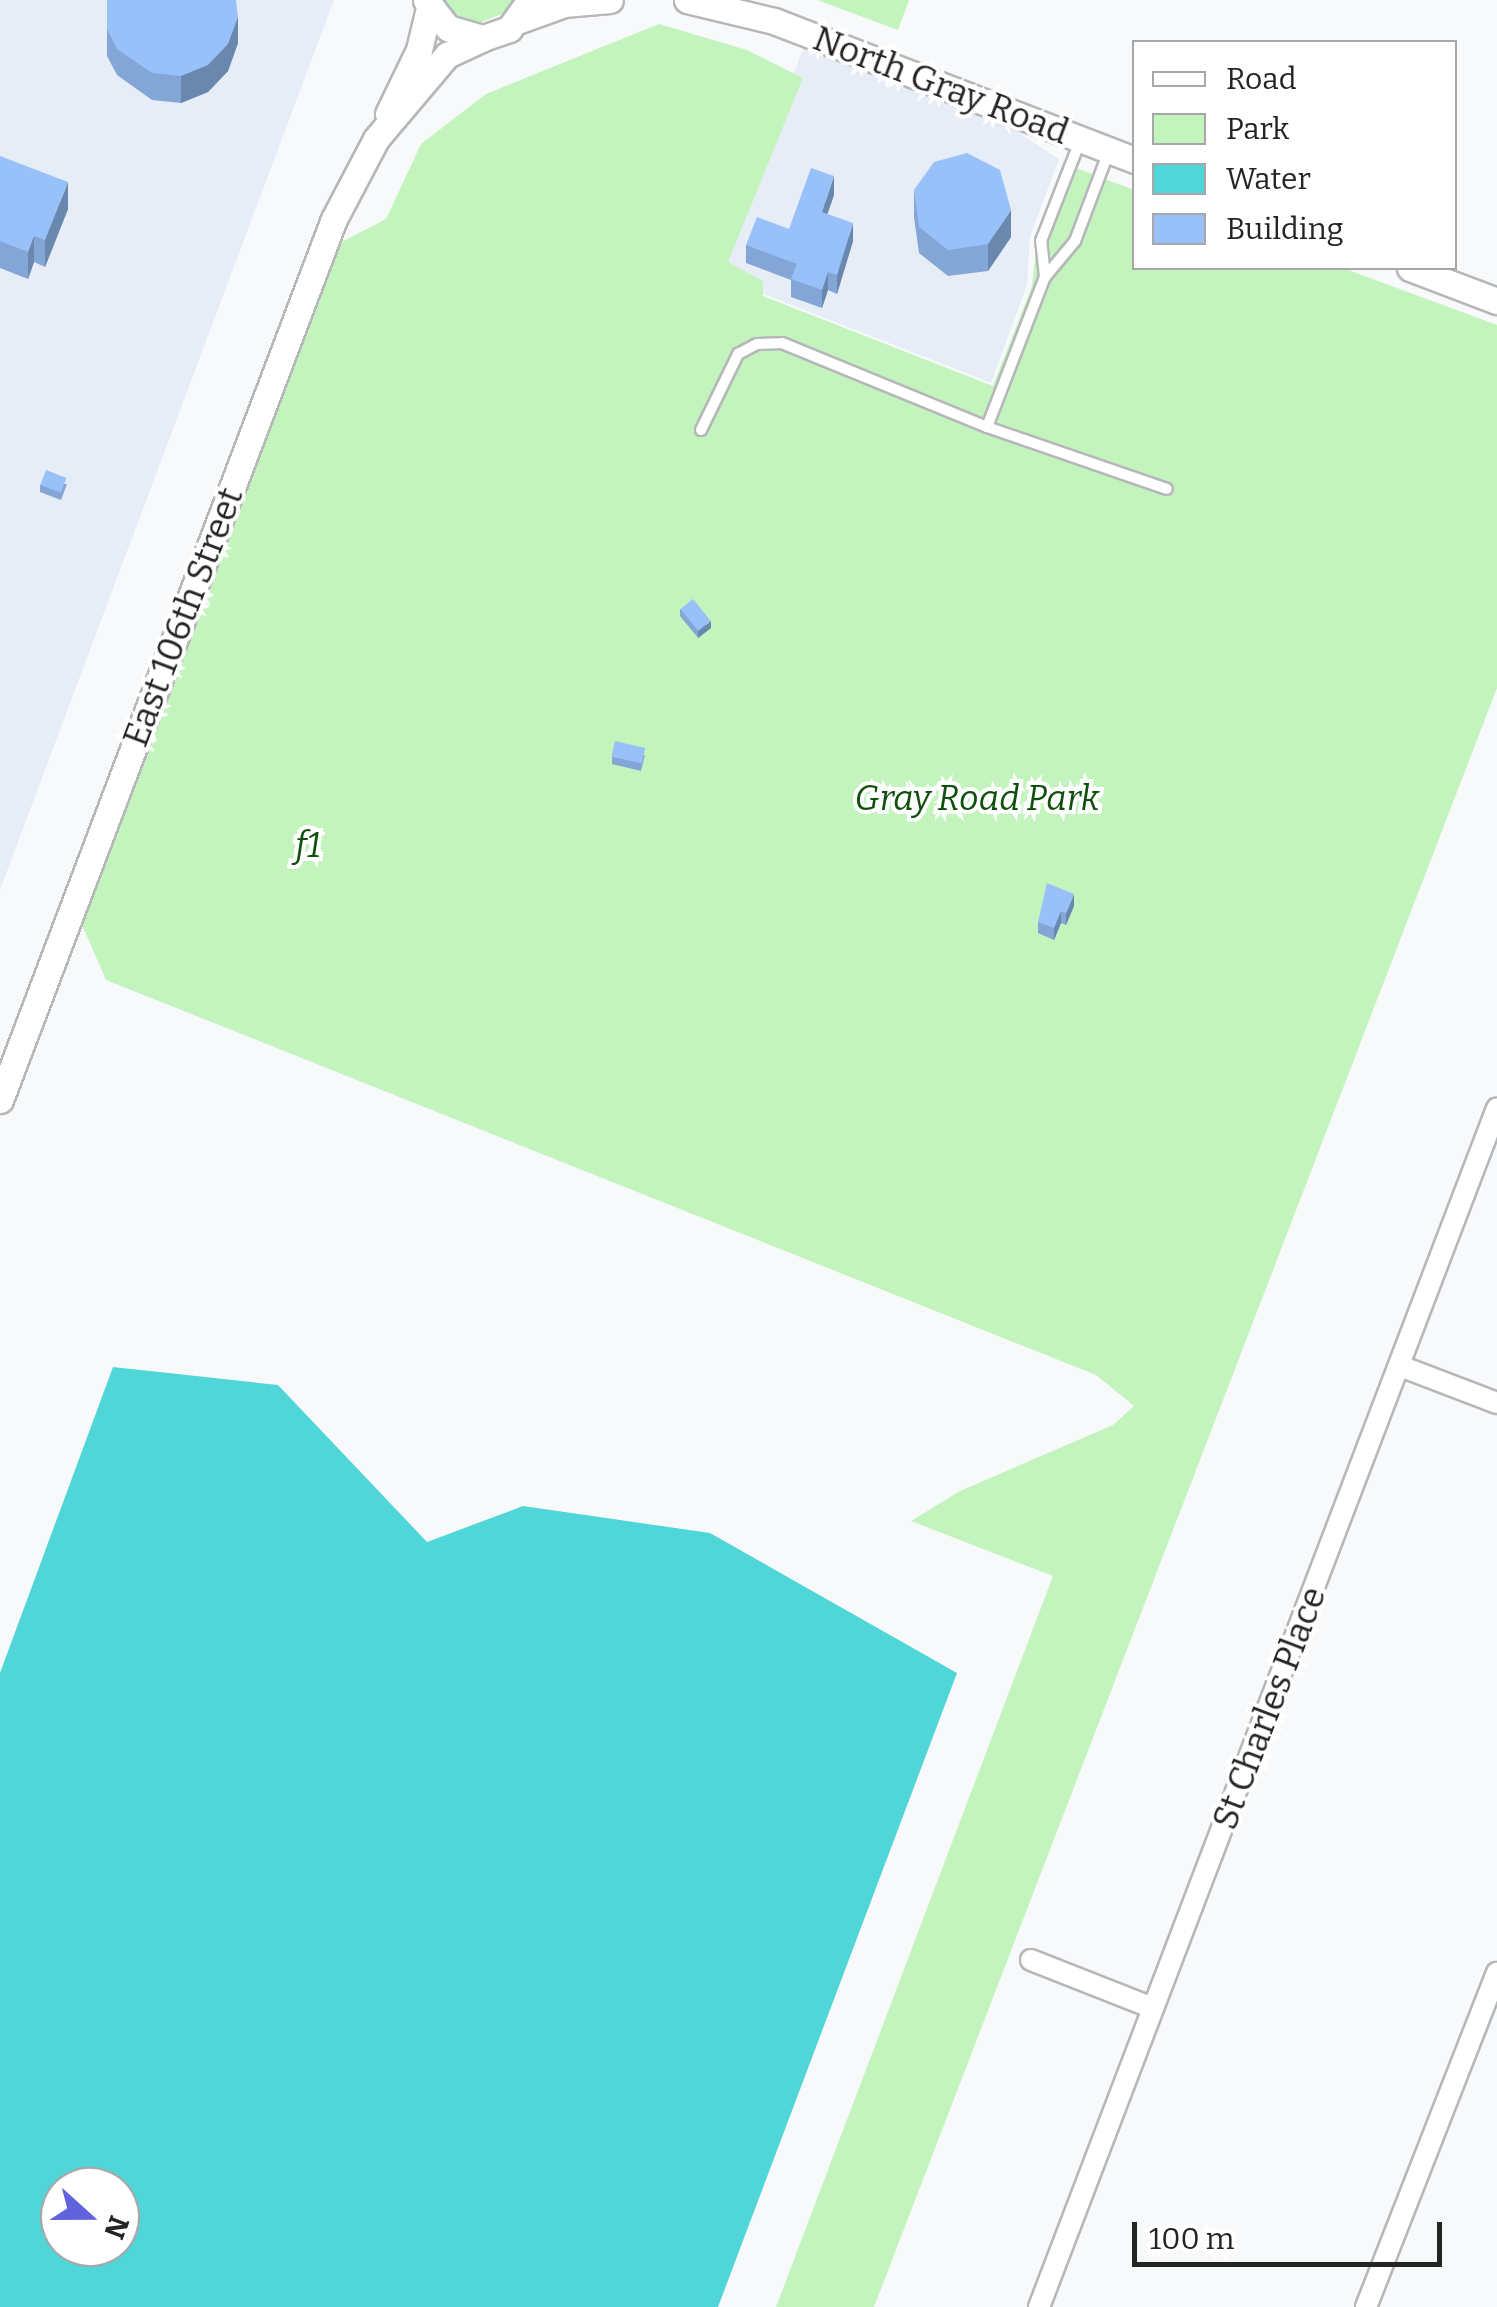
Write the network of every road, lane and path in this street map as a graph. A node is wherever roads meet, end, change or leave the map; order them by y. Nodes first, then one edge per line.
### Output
1 (610, 0) edge
2 (688, 0) edge
3 (428, 4) edge
4 (525, 10) edge
5 (483, 38) junction
6 (376, 139) junction
7 (1080, 140) junction
8 (1110, 150) junction
9 (1132, 159) edge
10 (1415, 270) edge
11 (1045, 277) junction
12 (1497, 301) edge
13 (988, 427) junction
14 (702, 430) dead end
15 (1167, 490) dead end
16 (8, 1058) edge
17 (0, 1100) edge
18 (1497, 1108) edge
19 (1400, 1366) junction
20 (1497, 1404) edge
21 (1031, 1960) dead end
22 (1497, 1973) edge
23 (1153, 2008) junction
24 (1039, 2307) edge
25 (1366, 2307) edge

1 - 4 street
2 - 7 street, North Gray Road
3 - 5 street
3 - 6 street, East 106th Street
4 - 5 street, East 106th Street
5 - 6 street, East 106th Street
6 - 16 street, East 106th Street
7 - 8 street, North Gray Road
7 - 11 lane
8 - 9 street, North Gray Road
8 - 11 lane
10 - 12 street
11 - 13 lane
13 - 14 lane
13 - 15 lane
16 - 17 street, East 106th Street
18 - 19 street, St Charles Place
19 - 20 street
19 - 23 street, St Charles Place
21 - 23 street
22 - 25 street
23 - 24 street, St Charles Place

